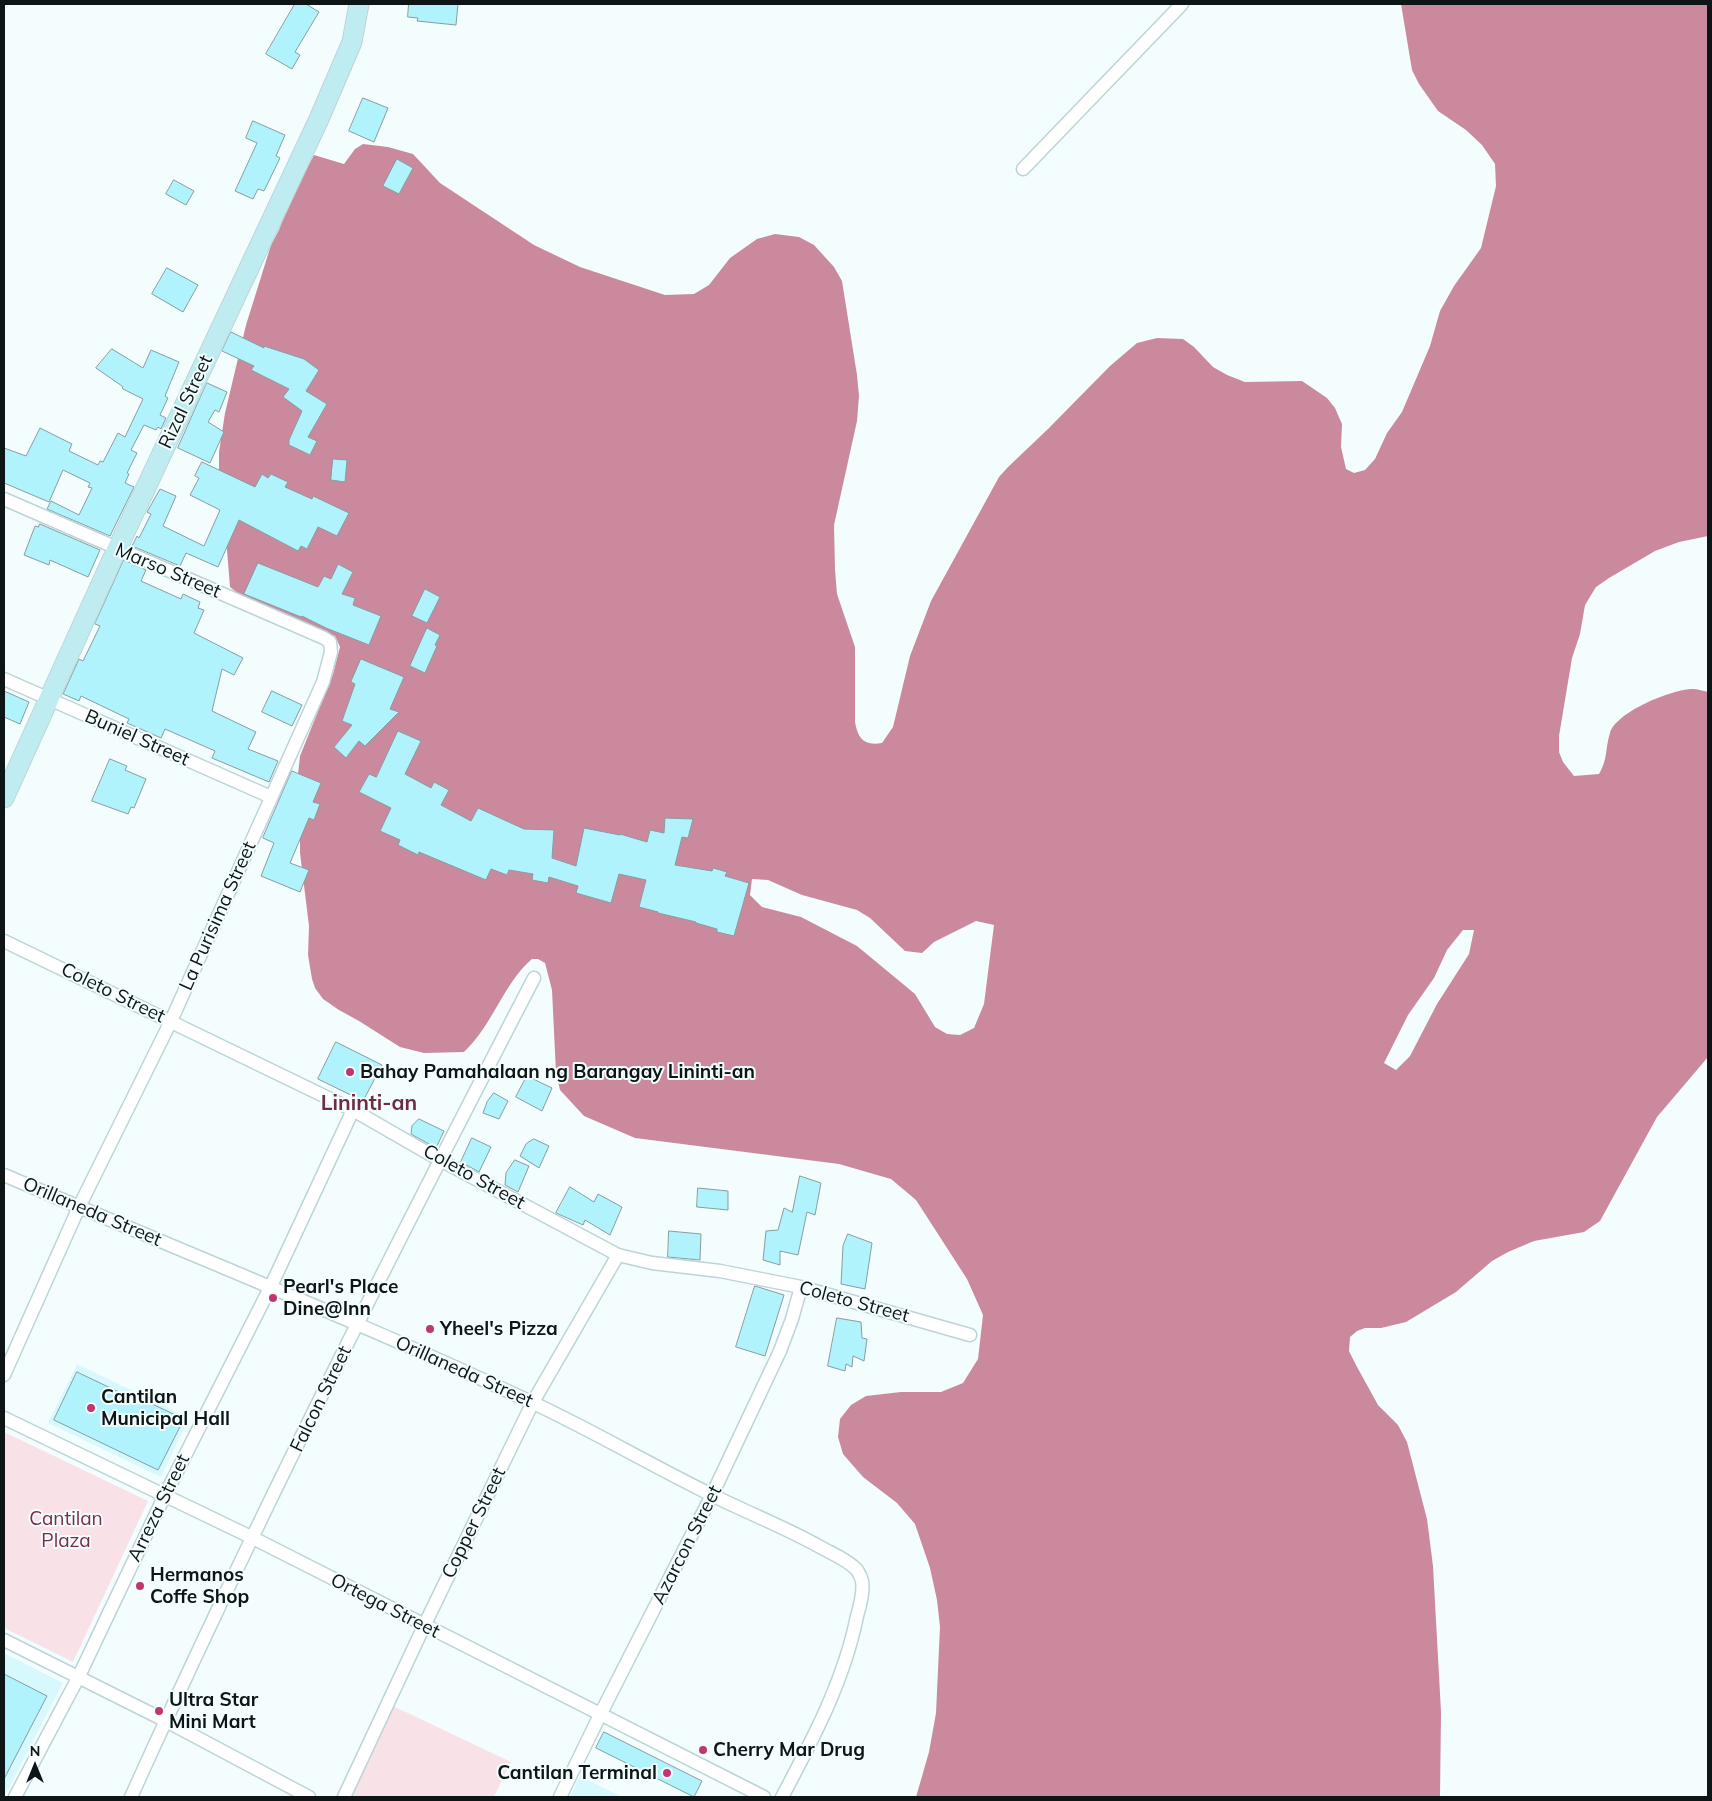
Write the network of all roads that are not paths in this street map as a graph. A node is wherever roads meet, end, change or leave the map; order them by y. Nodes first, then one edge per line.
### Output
1 (359, 4) edge
2 (1182, 4) edge
3 (1023, 169) dead end
4 (4, 499) edge
5 (117, 549) junction
6 (331, 644) joint
7 (4, 678) edge
8 (49, 699) junction
9 (271, 797) junction
10 (4, 798) edge
11 (4, 941) edge
12 (534, 978) dead end
13 (171, 1021) junction
14 (353, 1110) junction
15 (440, 1160) junction
16 (4, 1174) edge
17 (80, 1207) junction
18 (618, 1255) junction
19 (271, 1286) junction
20 (801, 1287) junction
21 (357, 1324) junction
22 (970, 1335) dead end
23 (4, 1374) edge
24 (533, 1402) junction
25 (4, 1418) edge
26 (165, 1495) junction
27 (712, 1495) junction
28 (253, 1538) junction
29 (424, 1626) junction
30 (4, 1640) edge
31 (78, 1678) junction
32 (600, 1714) junction
33 (166, 1721) junction
34 (15, 1797) edge
35 (131, 1797) edge
36 (309, 1797) edge
37 (344, 1797) edge
38 (560, 1797) edge
39 (764, 1797) edge
40 (782, 1797) edge

1 - 5 street, Rizal Street
2 - 3 street
4 - 5 street, Marso Street
5 - 6 street, Marso Street
5 - 8 street, Rizal Street
6 - 9 street, La Purisima Street
7 - 8 street, Buniel Street
8 - 9 street, Buniel Street
8 - 10 street, Rizal Street
9 - 13 street, La Purisima Street
11 - 13 street, Coleto Street
12 - 15 street, Falcon Street
13 - 14 street, Coleto Street
13 - 17 street, La Purisima Street
14 - 15 street, Coleto Street
14 - 19 street, Arreza Street
15 - 18 street, Coleto Street
15 - 21 street, Falcon Street
16 - 17 street, Orillaneda Street
17 - 19 street, Orillaneda Street
17 - 23 street, La Purisima Street
18 - 20 street, Coleto Street
18 - 24 street, Copper Street
19 - 21 street, Orillaneda Street
19 - 26 street, Arreza Street
20 - 22 street, Coleto Street
20 - 27 street, Azarcon Street
21 - 24 street, Orillaneda Street
21 - 28 street, Falcon Street
24 - 27 street, Orillaneda Street
24 - 29 street, Copper Street
25 - 26 street, Ortega Street
26 - 28 street, Ortega Street
26 - 31 street, Arreza Street
27 - 32 street, Azarcon Street
27 - 40 street, Orillaneda Street
28 - 29 street, Ortega Street
28 - 33 street, Falcon Street
29 - 32 street, Ortega Street
29 - 37 street, Copper Street
30 - 31 street
31 - 33 street
31 - 34 street, Arreza Street
32 - 38 street, Azarcon Street
32 - 39 street, Ortega Street
33 - 35 street, Falcon Street
33 - 36 street

